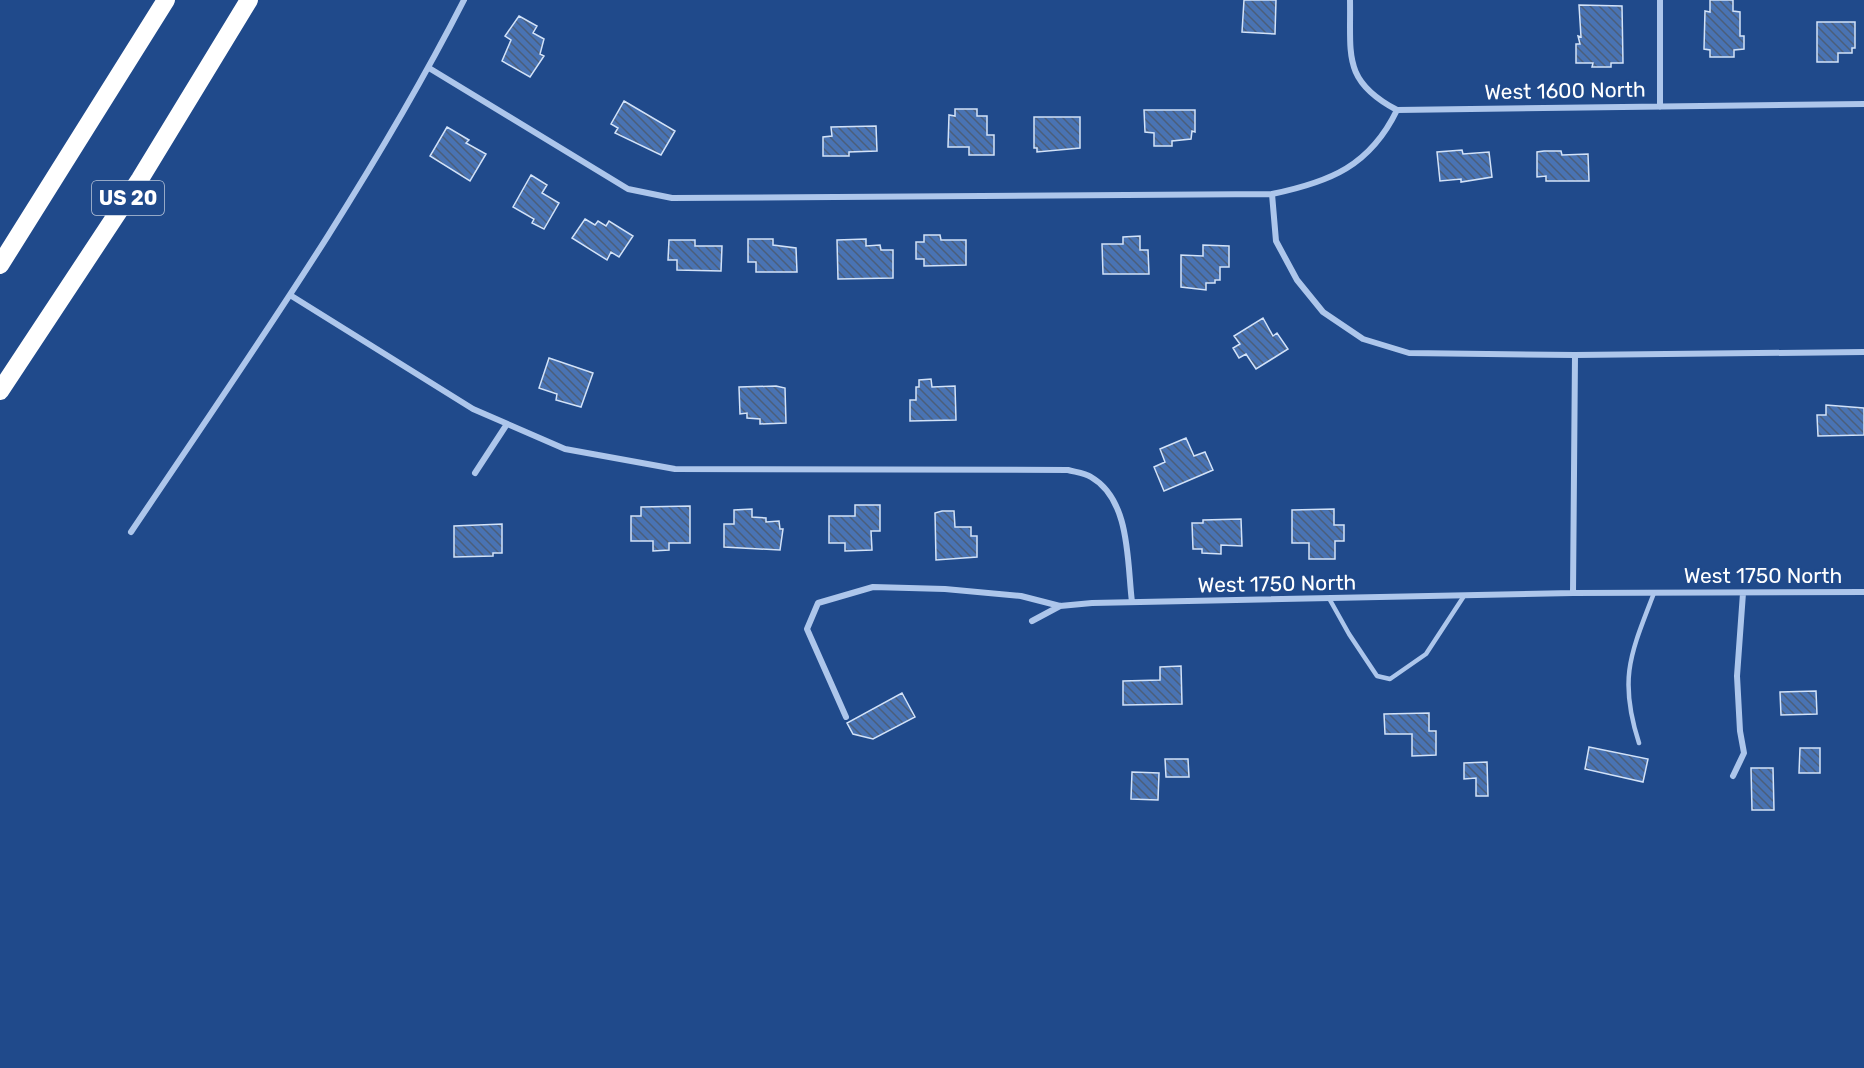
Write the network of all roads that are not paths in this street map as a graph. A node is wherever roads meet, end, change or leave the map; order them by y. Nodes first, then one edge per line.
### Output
1 (166, 0) edge
2 (249, 0) edge
3 (464, 0) edge
4 (1350, 0) edge
5 (1660, 0) edge
6 (429, 68) junction
7 (1864, 104) edge
8 (1660, 107) junction
9 (1397, 110) junction
10 (1272, 194) junction
11 (0, 265) edge
12 (290, 295) junction
13 (1864, 352) edge
14 (1575, 355) junction
15 (0, 391) edge
16 (507, 423) junction
17 (475, 473) dead end
18 (131, 532) dead end
19 (1864, 592) edge
20 (1573, 593) junction
21 (1654, 593) junction
22 (1743, 593) junction
23 (1464, 596) junction
24 (1330, 600) junction
25 (1132, 602) junction
26 (1060, 606) junction
27 (1032, 621) dead end
28 (846, 717) dead end
29 (1639, 743) dead end
30 (1733, 776) dead end

1 - 11 highway
2 - 15 highway, US 20
3 - 6 street
4 - 9 street, West 1600 North
5 - 8 street
6 - 10 street
6 - 12 street
7 - 8 street, West 1600 North
8 - 9 street, West 1600 North
9 - 10 street
10 - 14 street
12 - 16 street
12 - 18 street
13 - 14 street
14 - 20 street
16 - 17 street
16 - 25 street
19 - 22 street, West 1750 North
20 - 21 street, West 1750 North
20 - 23 street, West 1750 North
21 - 22 street, West 1750 North
21 - 29 lane
22 - 30 street
23 - 24 street, West 1750 North
23 - 24 lane
24 - 25 street, West 1750 North
25 - 26 street, West 1750 North
26 - 27 street
26 - 28 street, West 1750 North

